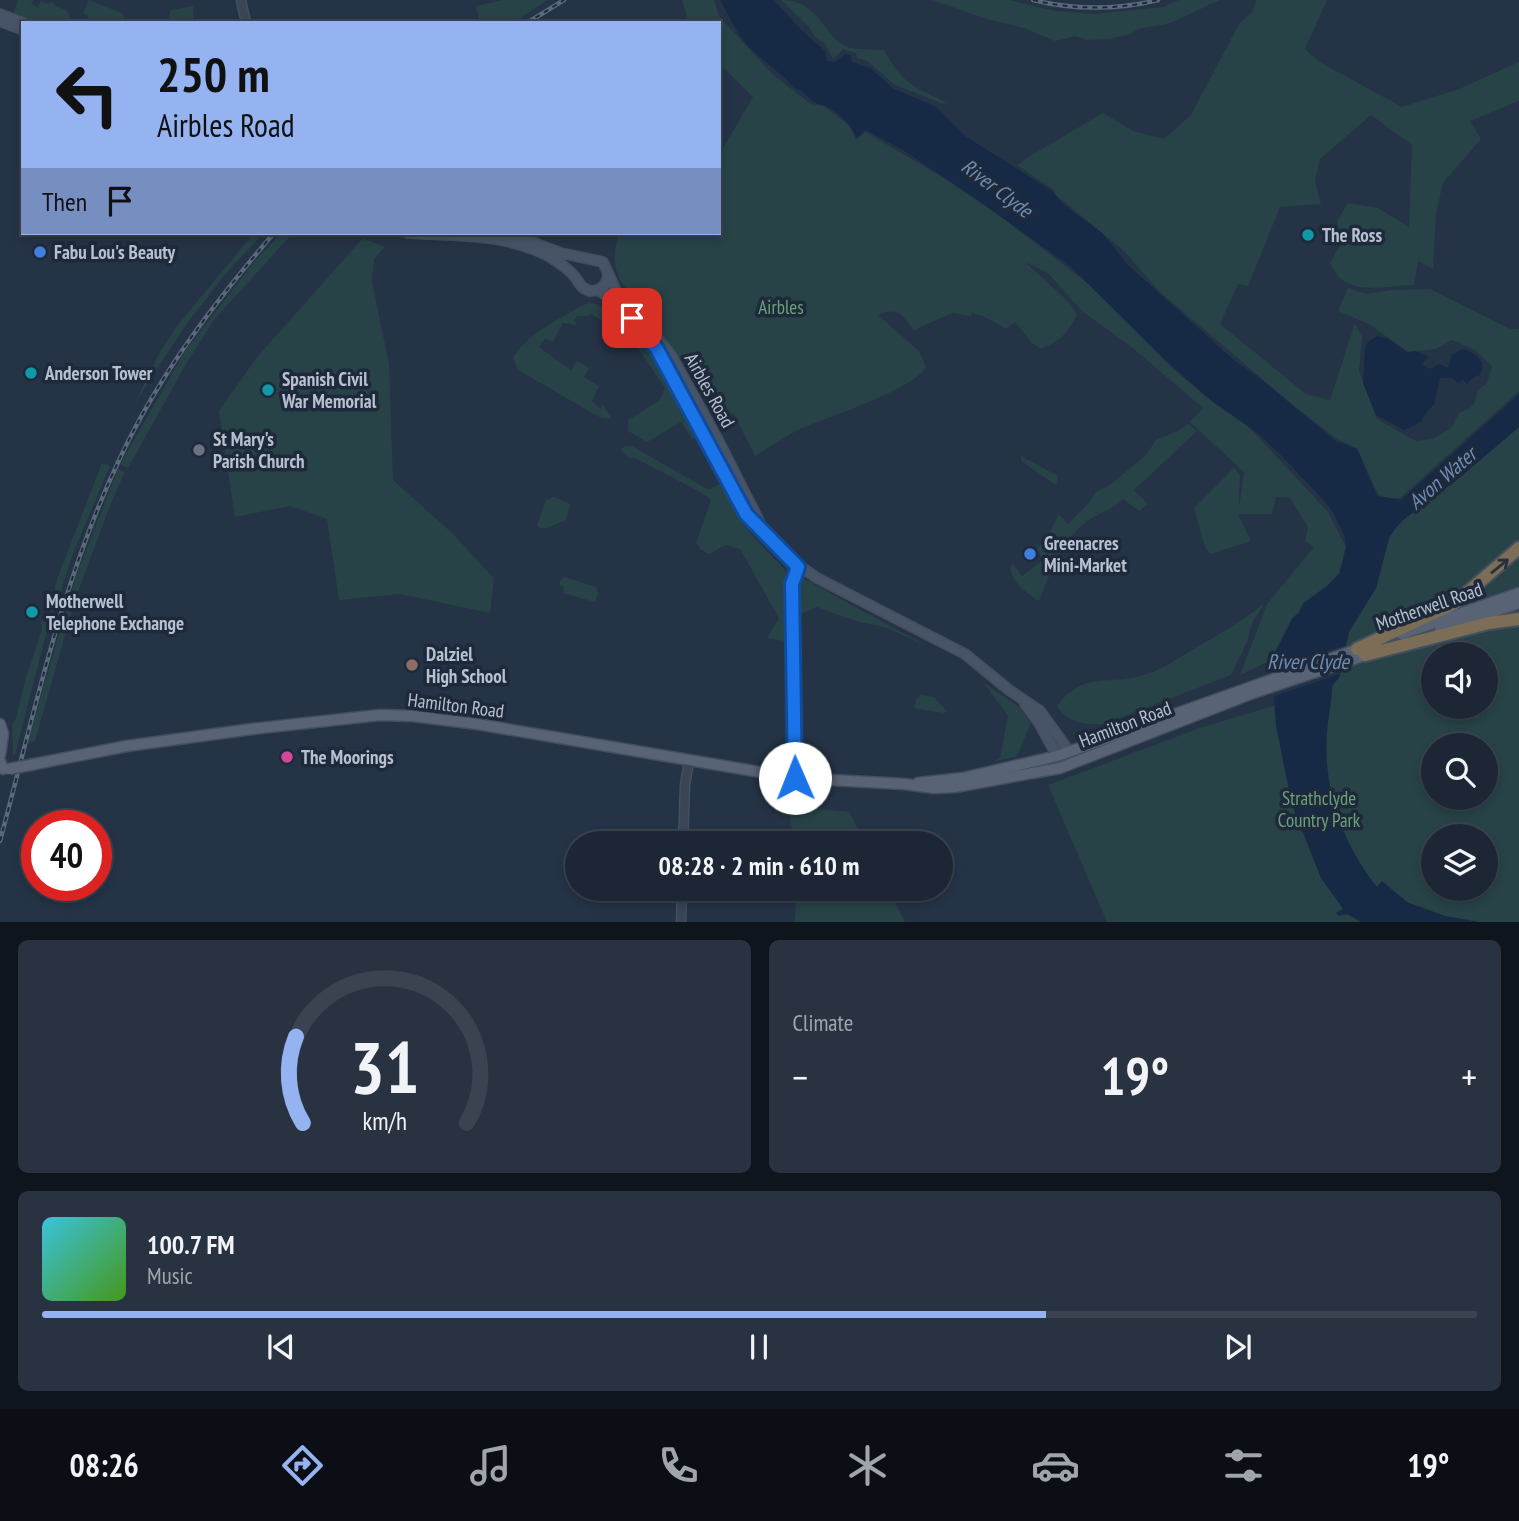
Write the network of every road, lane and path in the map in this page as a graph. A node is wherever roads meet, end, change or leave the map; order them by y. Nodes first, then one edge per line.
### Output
1 (241, 0) edge
2 (0, 14) edge
3 (0, 21) edge
4 (246, 21) edge
5 (21, 22) edge
6 (21, 29) edge
7 (447, 235) edge
8 (506, 235) edge
9 (589, 258) junction
10 (608, 271) junction
11 (576, 278) junction
12 (598, 290) junction
13 (766, 537) junction
14 (1519, 548) edge
15 (798, 567) junction
16 (1519, 593) edge
17 (1519, 603) edge
18 (1519, 619) edge
19 (1356, 654) junction
20 (1252, 689) junction
21 (1022, 700) junction
22 (0, 724) edge
23 (1069, 751) junction
24 (0, 755) edge
25 (1057, 756) junction
26 (689, 761) junction
27 (3, 768) edge
28 (1060, 768) junction
29 (795, 778) junction
30 (904, 784) junction
31 (683, 831) edge
32 (682, 901) edge
33 (681, 922) edge

1 - 4 street
2 - 5 main road
3 - 6 main road
7 - 11 main road, Airbles Road
8 - 9 main road, Airbles Road
9 - 10 main road, Airbles Road
9 - 11 main road
10 - 12 main road
10 - 13 main road, Airbles Road
11 - 12 main road, Airbles Road
12 - 13 main road, Airbles Road
13 - 15 main road, Airbles Road
19 -> 14 highway
15 - 21 main road, Airbles Road
15 - 29 street
16 - 19 main road, Motherwell Road
17 - 19 main road, Motherwell Road
18 - 19 highway
19 - 20 main road, Hamilton Road
20 - 23 main road, Hamilton Road
20 - 28 main road, Hamilton Road
21 - 23 main road, Airbles Road
21 - 25 main road, Airbles Road
22 - 24 main road
23 - 25 main road, Hamilton Road
25 - 28 main road
25 - 30 main road, Hamilton Road
26 - 27 main road, Hamilton Road, bridge
26 - 29 main road, Hamilton Road
26 - 31 street
28 - 30 main road, Hamilton Road
29 - 30 main road, Hamilton Road
32 - 33 street

